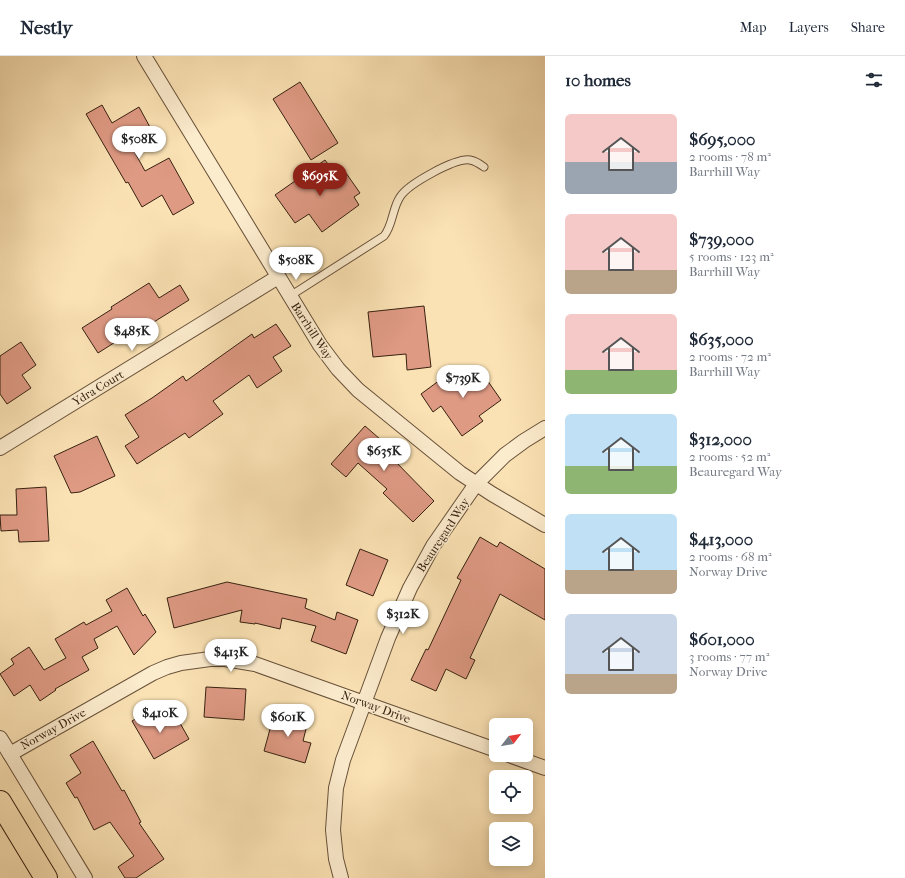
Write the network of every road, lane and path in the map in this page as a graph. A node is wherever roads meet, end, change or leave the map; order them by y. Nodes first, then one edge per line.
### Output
1 (144, 56) edge
2 (484, 167) dead end
3 (278, 277) junction
4 (290, 296) junction
5 (545, 428) edge
6 (0, 448) edge
7 (476, 484) junction
8 (545, 525) edge
9 (364, 703) junction
10 (0, 738) edge
11 (489, 748) edge
12 (10, 754) junction
13 (528, 762) edge
14 (545, 768) edge
15 (0, 802) edge
16 (46, 878) edge
17 (85, 878) edge
18 (341, 878) edge

1 - 3 street, Barrhill Way
2 - 4 lane
3 - 4 street, Barrhill Way
3 - 6 street, Ydra Court
4 - 7 street, Barrhill Way
5 - 7 street, Beauregard Way
7 - 8 street, Barrhill Way
7 - 9 street, Beauregard Way
9 - 11 street, Norway Drive
9 - 12 street, Norway Drive
9 - 18 street, Beauregard Way
10 - 12 street, Norway Drive
12 - 17 street
13 - 14 street
15 - 16 main road

